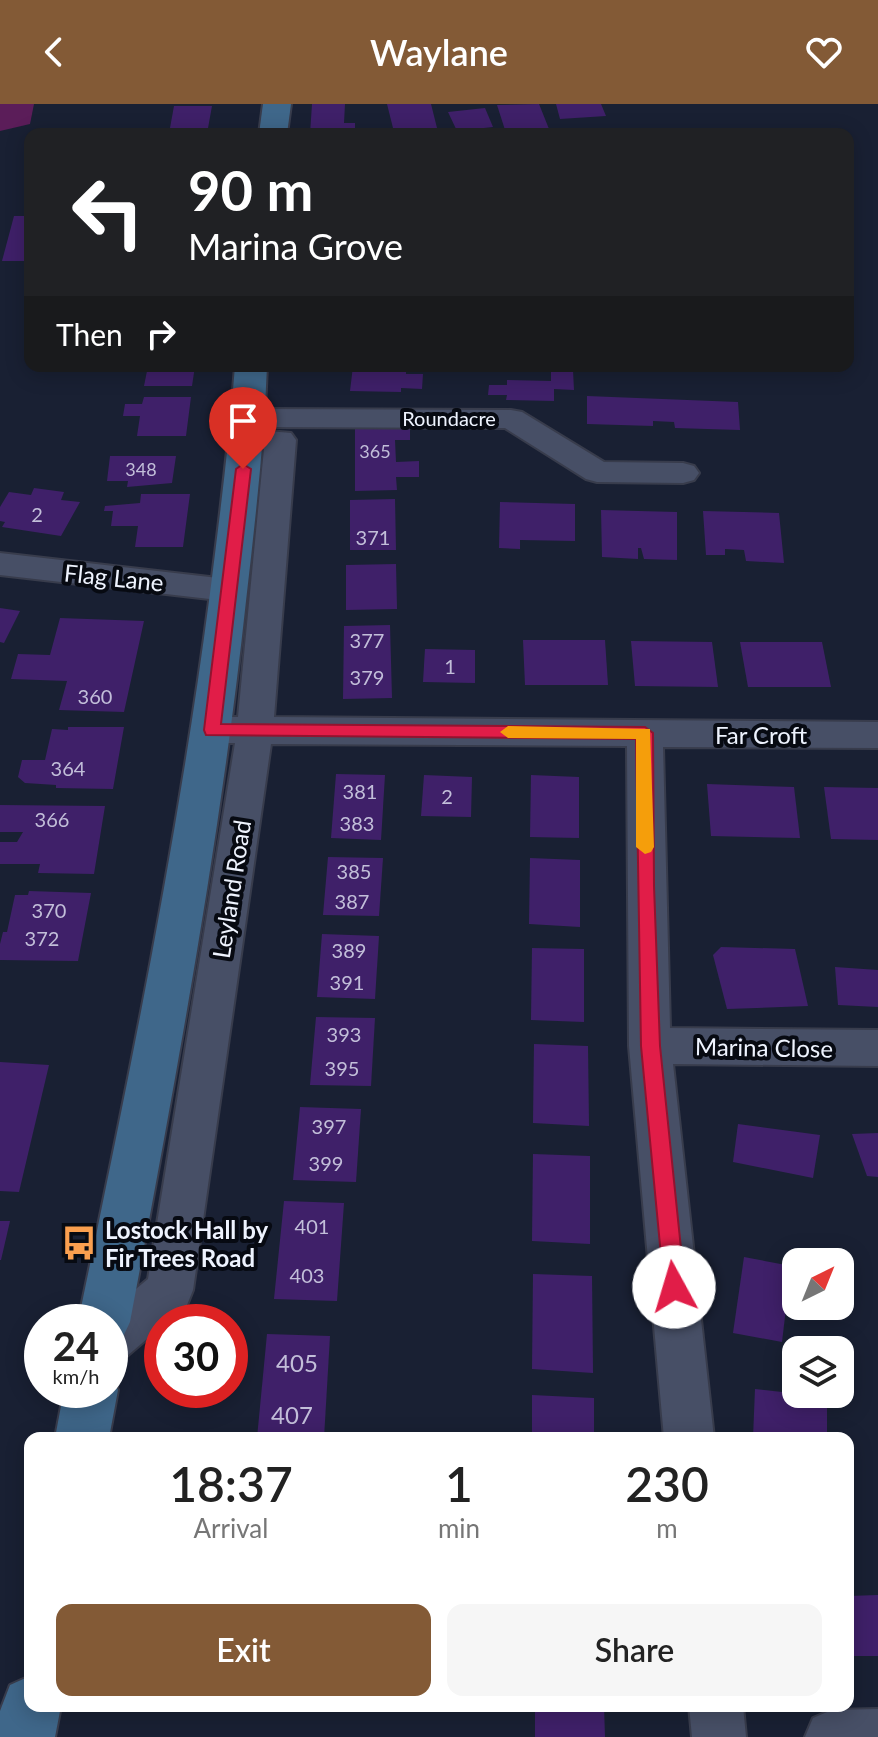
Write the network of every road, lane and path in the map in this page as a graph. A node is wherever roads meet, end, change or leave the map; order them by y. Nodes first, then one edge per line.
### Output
1 (277, 104) edge
2 (274, 128) edge
3 (251, 372) edge
4 (247, 428) junction
5 (683, 473) dead end
6 (0, 564) edge
7 (227, 590) junction
8 (212, 730) junction
9 (255, 731) junction
10 (645, 733) junction
11 (878, 735) edge
12 (650, 1046) junction
13 (878, 1048) edge
14 (108, 1304) edge
15 (128, 1325) edge
16 (88, 1408) edge
17 (83, 1432) edge
18 (688, 1432) edge
19 (30, 1712) edge
20 (717, 1712) edge
21 (878, 1736) edge
22 (25, 1737) edge
23 (719, 1737) edge
24 (832, 1737) edge

1 - 2 main road
3 - 4 main road, Leyland Road
4 - 5 street, Roundacre
4 - 7 main road, Leyland Road
4 - 9 street, Leyland Road
6 - 7 street, Flag Lane
7 - 8 main road, Leyland Road
8 - 9 street, Far Croft
8 - 14 main road, Leyland Road
9 - 10 street, Far Croft
9 - 15 street, Leyland Road
10 - 11 street, Far Croft
10 - 12 street
12 - 13 street, Marina Close
12 - 18 street
16 - 17 main road
19 - 22 main road
20 - 23 street
21 - 24 street

